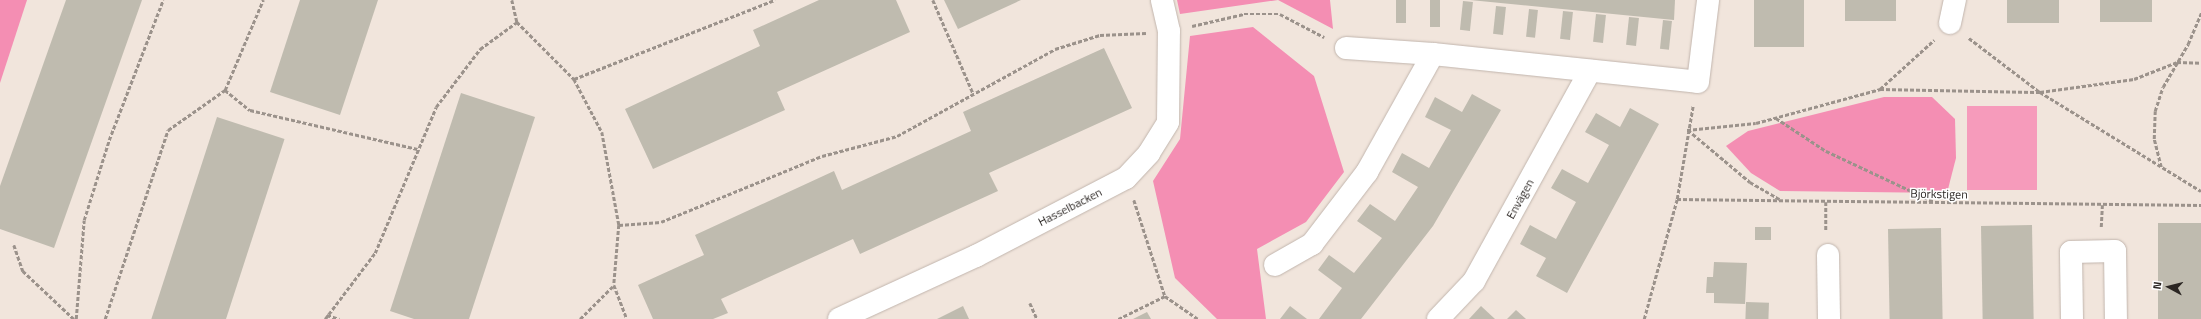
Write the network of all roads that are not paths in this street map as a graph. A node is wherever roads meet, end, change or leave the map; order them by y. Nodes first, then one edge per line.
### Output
1 (1162, 0) edge
2 (1708, 0) edge
3 (1955, 0) edge
4 (1950, 23) road end
5 (1346, 48) road end
6 (1433, 54) junction
7 (1590, 71) junction
8 (1828, 255) dead end
9 (1276, 265) dead end
10 (839, 319) edge
11 (1438, 319) edge
12 (1829, 319) edge
13 (2072, 319) edge
14 (2116, 319) edge

1 - 10 street, Hasselbacken
2 - 7 street
3 - 4 street
5 - 6 street
6 - 7 street
6 - 9 street
7 - 11 street, Envägen
8 - 12 street
13 - 14 street

